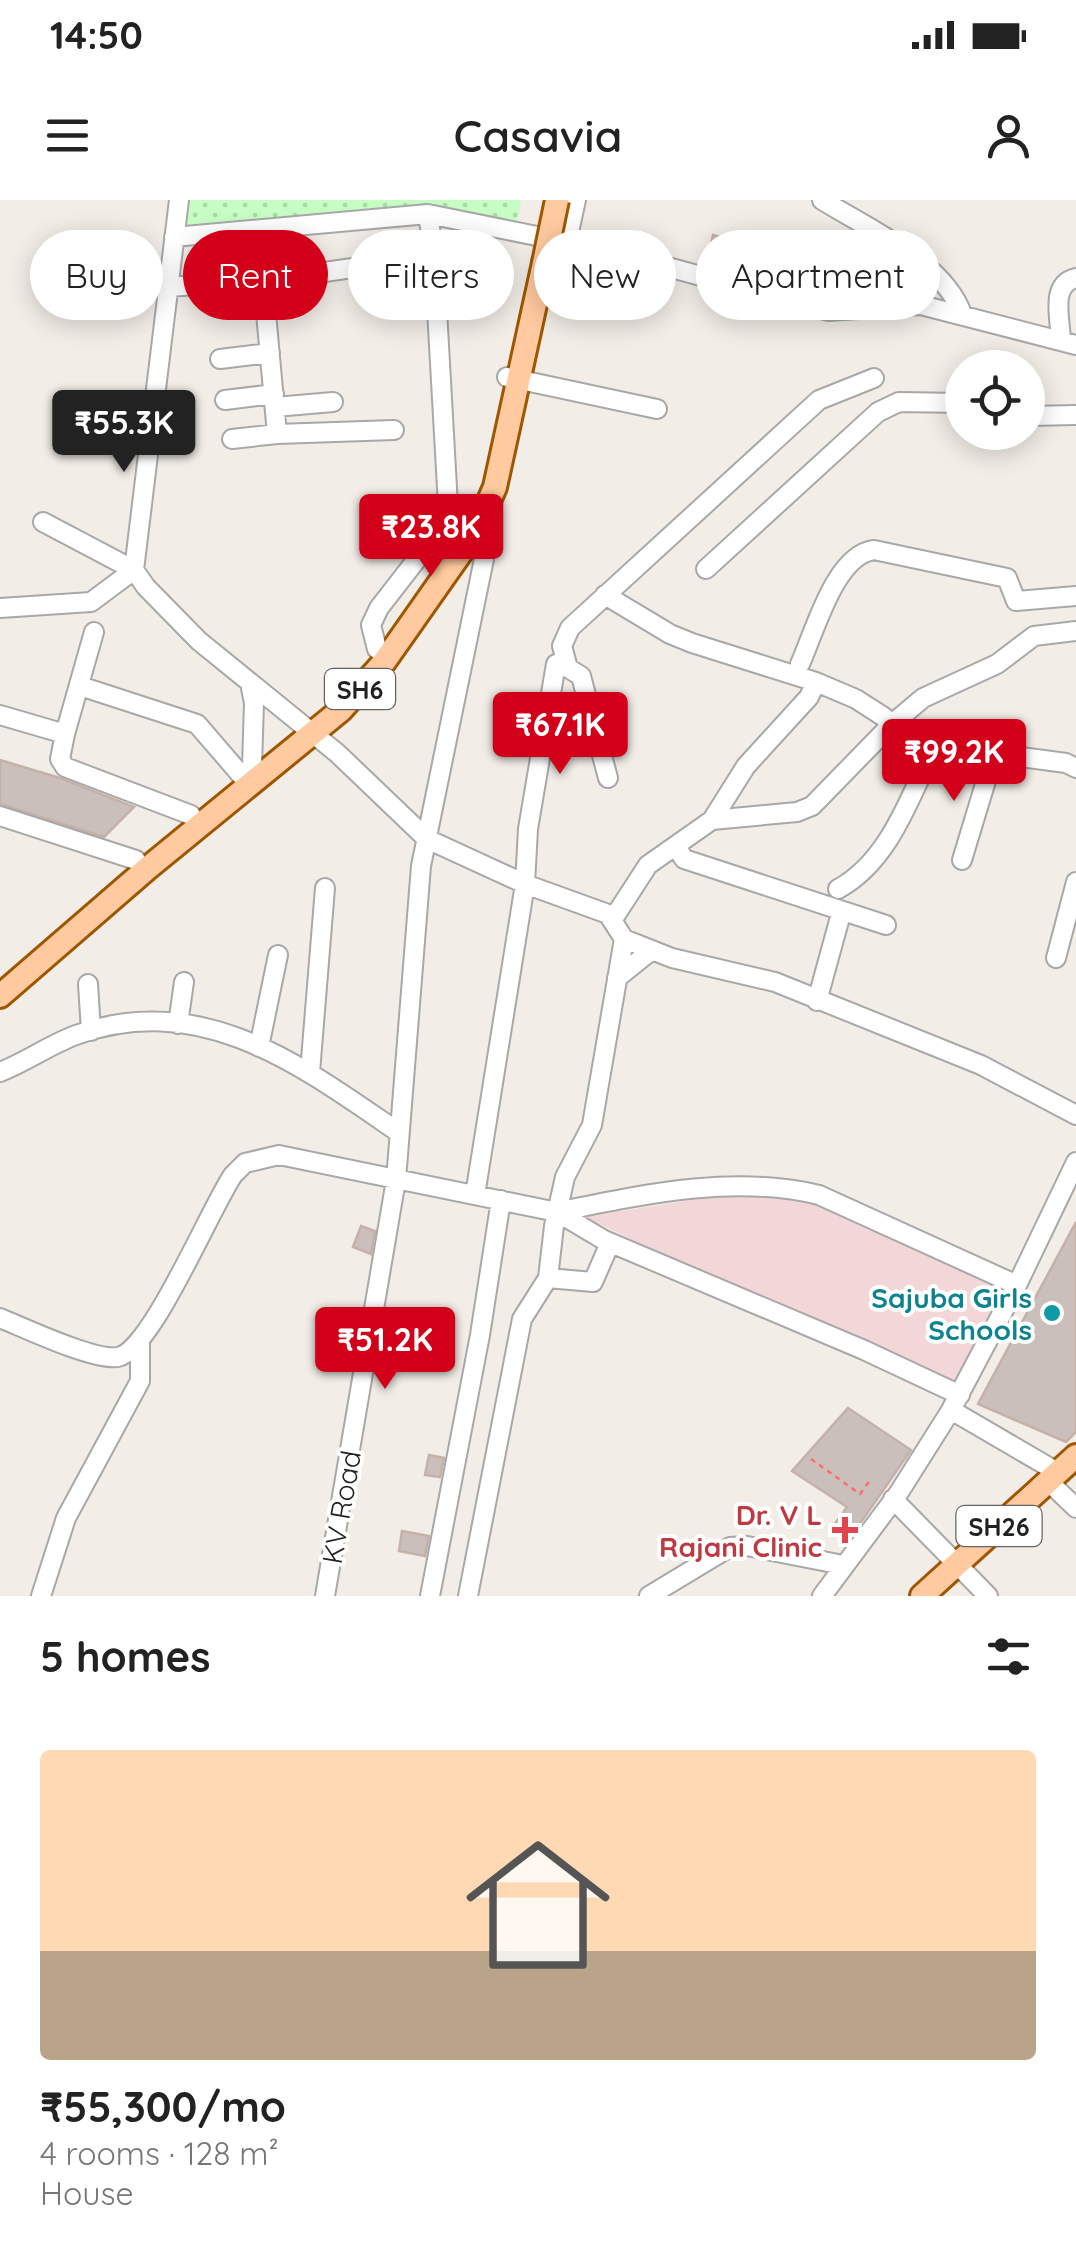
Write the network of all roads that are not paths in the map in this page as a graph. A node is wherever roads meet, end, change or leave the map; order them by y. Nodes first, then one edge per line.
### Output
1 (179, 200) edge
2 (543, 200) edge
3 (557, 200) edge
4 (576, 200) edge
5 (822, 200) edge
6 (428, 214) junction
7 (430, 230) edge
8 (540, 230) edge
9 (547, 230) edge
10 (570, 230) edge
11 (534, 235) edge
12 (174, 236) junction
13 (676, 271) edge
14 (534, 276) edge
15 (1076, 278) edge
16 (183, 286) edge
17 (168, 287) junction
18 (962, 314) junction
19 (267, 320) edge
20 (438, 320) edge
21 (1068, 342) edge
22 (270, 353) junction
23 (220, 359) dead end
24 (513, 377) junction
25 (874, 378) dead end
26 (225, 400) dead end
27 (274, 400) junction
28 (333, 402) dead end
29 (945, 403) edge
30 (657, 409) dead end
31 (1076, 415) edge
32 (1045, 416) edge
33 (394, 430) dead end
34 (277, 434) junction
35 (232, 439) dead end
36 (480, 509) junction
37 (43, 522) dead end
38 (706, 569) dead end
39 (134, 570) junction
40 (605, 594) junction
41 (1076, 596) edge
42 (0, 608) edge
43 (1076, 631) edge
44 (94, 632) dead end
45 (377, 649) junction
46 (556, 664) dead end
47 (800, 664) dead end
48 (816, 682) junction
49 (250, 683) junction
50 (80, 686) junction
51 (0, 715) edge
52 (890, 724) junction
53 (307, 730) junction
54 (65, 734) junction
55 (932, 751) junction
56 (992, 761) junction
57 (1076, 768) edge
58 (246, 770) junction
59 (608, 778) dead end
60 (191, 814) junction
61 (0, 816) edge
62 (712, 820) junction
63 (427, 840) junction
64 (676, 846) junction
65 (136, 860) junction
66 (962, 860) dead end
67 (856, 879) junction
68 (1076, 882) edge
69 (525, 884) junction
70 (325, 888) dead end
71 (838, 890) dead end
72 (841, 916) junction
73 (613, 919) junction
74 (886, 925) dead end
75 (624, 939) junction
76 (652, 950) junction
77 (278, 955) dead end
78 (1056, 958) dead end
79 (0, 976) edge
80 (617, 978) junction
81 (184, 982) dead end
82 (88, 984) dead end
83 (0, 996) edge
84 (817, 1001) junction
85 (178, 1024) junction
86 (91, 1031) junction
87 (260, 1047) junction
88 (0, 1072) edge
89 (310, 1072) junction
90 (1076, 1115) edge
91 (398, 1132) junction
92 (1076, 1162) edge
93 (396, 1180) junction
94 (475, 1195) junction
95 (502, 1200) junction
96 (557, 1212) junction
97 (610, 1243) junction
98 (548, 1278) junction
99 (1017, 1286) junction
100 (0, 1318) edge
101 (140, 1340) junction
102 (956, 1403) junction
103 (1076, 1456) edge
104 (1054, 1478) junction
105 (893, 1499) junction
106 (1076, 1508) edge
107 (843, 1565) junction
108 (956, 1565) junction
109 (41, 1596) edge
110 (325, 1596) edge
111 (430, 1596) edge
112 (468, 1596) edge
113 (649, 1596) edge
114 (822, 1596) edge
115 (922, 1596) edge
116 (988, 1596) edge

1 - 12 street
2 - 8 main road, SH6
3 - 9 main road, SH6, bridge
4 - 10 street
5 - 18 street
6 - 7 street
6 - 11 street
6 - 12 street
12 - 17 street
13 - 18 street
14 - 24 main road, SH6
15 - 21 street
16 - 17 street
17 - 39 street
18 - 21 street
19 - 22 street
20 - 45 street
22 - 23 street
22 - 27 street
24 - 30 street
24 - 36 main road, SH6
25 - 40 street
26 - 27 street
27 - 28 street
27 - 34 street
29 - 38 street
31 - 32 street
33 - 34 street
34 - 35 street
36 - 45 main road, SH6
36 - 53 main road, SH6
36 - 63 street, KV Road
37 - 39 street
39 - 42 street
39 - 49 street
40 - 48 street
40 - 59 street
41 - 47 street
43 - 52 street
44 - 50 street
45 - 53 main road, SH6
46 - 69 street
48 - 52 street
48 - 62 street
49 - 53 street
49 - 58 street
50 - 54 street
50 - 58 street
51 - 54 street
52 - 55 street
52 - 62 street
53 - 58 main road, SH6
53 - 63 street
53 - 83 main road, SH6
54 - 60 street
55 - 56 street
55 - 67 street
56 - 57 street
56 - 66 street
58 - 60 main road, SH6
60 - 65 main road, SH6
61 - 65 street
62 - 64 street
63 - 69 street
63 - 91 street, KV Road
64 - 72 street
64 - 73 street
65 - 79 main road, SH6
67 - 71 street
67 - 72 street
68 - 78 street
69 - 73 street
69 - 94 street
70 - 89 street
72 - 74 street
72 - 84 street
73 - 75 street
75 - 76 street
75 - 80 street
76 - 80 street
76 - 84 street
77 - 87 street
80 - 96 street
81 - 85 street
82 - 86 street
84 - 90 street
85 - 86 street
85 - 87 street
86 - 88 street
87 - 89 street
89 - 91 street
91 - 93 street, KV Road
92 - 99 street
93 - 94 street
93 - 101 street
93 - 110 street, KV Road
94 - 95 street
95 - 96 street
95 - 111 street
96 - 97 street
96 - 98 street
96 - 99 street
97 - 98 street
97 - 102 street
98 - 112 street
99 - 102 street
100 - 101 street
101 - 109 street
102 - 104 street
102 - 105 street
103 - 104 main road, SH26
104 - 106 street
104 - 108 main road, SH26
105 - 107 street
105 - 108 street
107 - 113 street
107 - 114 street
108 - 115 main road, SH26
108 - 116 street

